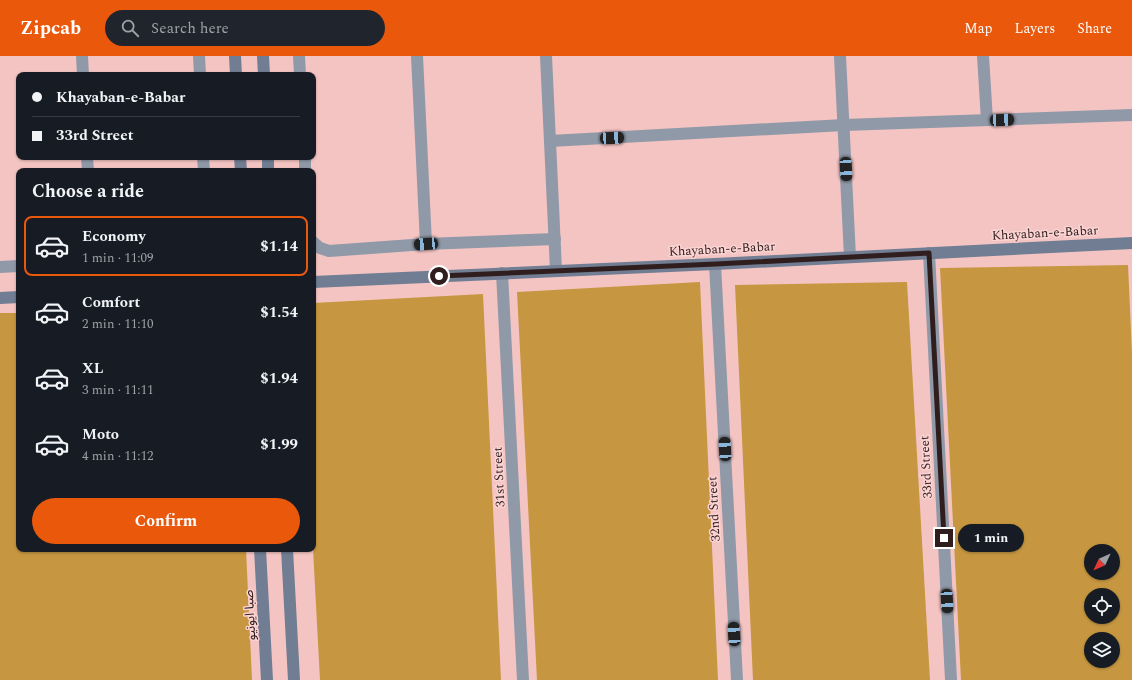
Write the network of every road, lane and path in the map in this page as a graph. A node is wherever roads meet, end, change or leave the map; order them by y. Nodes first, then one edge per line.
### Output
1 (82, 56) edge
2 (199, 56) edge
3 (235, 56) edge
4 (263, 56) edge
5 (299, 56) edge
6 (417, 56) edge
7 (546, 56) edge
8 (840, 56) edge
9 (983, 56) edge
10 (83, 72) edge
11 (200, 72) edge
12 (236, 72) edge
13 (264, 72) edge
14 (300, 72) edge
15 (1132, 115) edge
16 (987, 120) junction
17 (844, 126) junction
18 (550, 141) junction
19 (554, 239) junction
20 (1132, 243) edge
21 (426, 244) junction
22 (316, 245) edge
23 (929, 253) junction
24 (850, 257) junction
25 (716, 264) junction
26 (16, 266) edge
27 (0, 267) edge
28 (556, 270) junction
29 (502, 273) junction
30 (316, 282) edge
31 (16, 297) edge
32 (0, 298) edge
33 (260, 552) edge
34 (287, 552) edge
35 (267, 680) edge
36 (294, 680) edge
37 (523, 680) edge
38 (737, 680) edge
39 (951, 680) edge

1 - 10 street
2 - 11 street
3 - 12 street
4 - 13 street
5 - 14 street
6 - 21 street
7 - 18 street
8 - 17 street
9 - 16 street
15 - 16 street
16 - 17 street
17 - 18 street
17 - 24 street
18 - 19 street
19 - 21 street
19 - 28 street
20 - 23 street, Khayaban-e-Babar
21 - 22 street
23 - 24 street, Khayaban-e-Babar
23 - 39 street, 33rd Street
24 - 25 street, Khayaban-e-Babar
25 - 28 street, Khayaban-e-Babar
25 - 38 street, 32nd Street
26 - 27 street
28 - 29 street, Khayaban-e-Babar
29 - 30 street, Khayaban-e-Babar
29 - 37 street, 31st Street
31 - 32 street
33 - 35 street, صبا ایونیو
34 - 36 street

